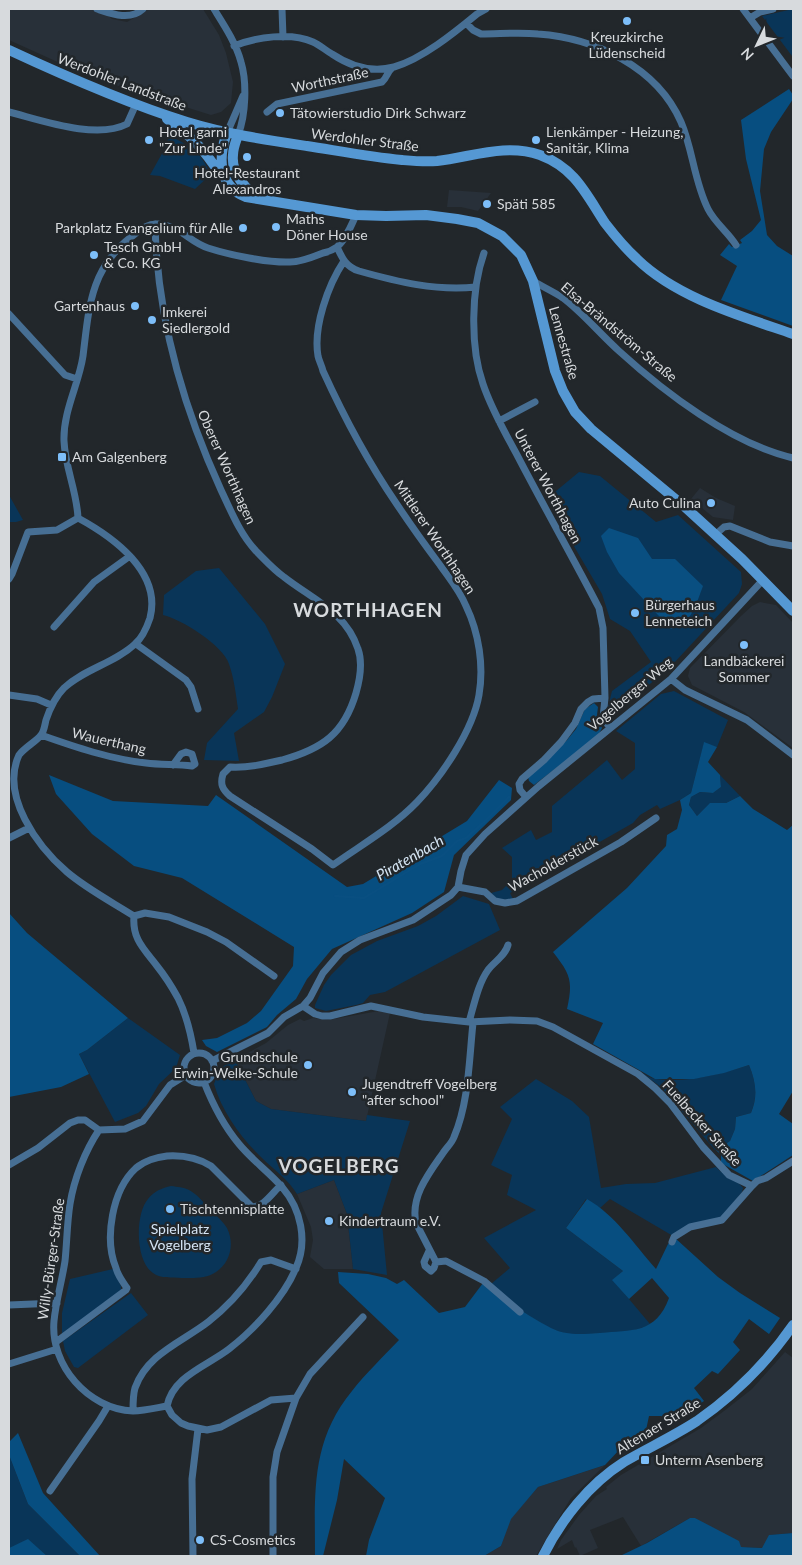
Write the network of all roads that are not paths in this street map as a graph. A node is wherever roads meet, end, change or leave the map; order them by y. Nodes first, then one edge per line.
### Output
1 (97, 9) edge
2 (143, 9) edge
3 (214, 9) edge
4 (282, 9) edge
5 (486, 9) edge
6 (743, 9) edge
7 (773, 9) edge
8 (750, 18) junction
9 (466, 23) junction
10 (283, 37) junction
11 (234, 46) junction
12 (9, 50) edge
13 (393, 68) junction
14 (793, 76) edge
15 (244, 93) junction
16 (136, 104) junction
17 (9, 112) edge
18 (158, 112) junction
19 (267, 112) dead end
20 (227, 133) junction
21 (238, 135) junction
22 (233, 190) junction
23 (265, 200) junction
24 (356, 214) junction
25 (155, 224) junction
26 (736, 245) dead end
27 (337, 247) junction
28 (484, 252) dead end
29 (344, 261) junction
30 (533, 281) junction
31 (476, 287) junction
32 (9, 314) edge
33 (793, 334) edge
34 (77, 379) junction
35 (535, 402) dead end
36 (499, 421) junction
37 (793, 458) edge
38 (78, 518) junction
39 (715, 535) junction
40 (793, 546) edge
41 (130, 556) junction
42 (9, 579) edge
43 (763, 580) junction
44 (793, 611) edge
45 (54, 627) dead end
46 (136, 644) junction
47 (671, 680) junction
48 (9, 695) edge
49 (605, 698) junction
50 (51, 705) junction
51 (198, 709) dead end
52 (610, 728) junction
53 (42, 735) junction
54 (793, 755) edge
55 (172, 765) dead end
56 (230, 767) joint
57 (11, 769) edge
58 (526, 797) junction
59 (656, 818) dead end
60 (29, 828) junction
61 (9, 838) edge
62 (458, 887) junction
63 (134, 916) junction
64 (508, 945) dead end
65 (274, 976) dead end
66 (303, 1006) junction
67 (471, 1022) junction
68 (194, 1053) junction
69 (212, 1061) junction
70 (186, 1075) junction
71 (204, 1082) junction
72 (99, 1130) junction
73 (793, 1161) edge
74 (9, 1165) edge
75 (281, 1185) junction
76 (752, 1186) junction
77 (672, 1242) dead end
78 (429, 1251) junction
79 (436, 1262) junction
80 (296, 1269) junction
81 (57, 1303) junction
82 (9, 1305) edge
83 (520, 1312) dead end
84 (363, 1317) dead end
85 (793, 1325) edge
86 (56, 1346) junction
87 (9, 1364) edge
88 (296, 1398) junction
89 (108, 1406) junction
90 (167, 1406) junction
91 (133, 1411) junction
92 (198, 1429) junction
93 (50, 1491) dead end
94 (193, 1556) edge
95 (274, 1556) edge
96 (543, 1556) edge

1 - 2 street
3 - 11 street
4 - 10 street
5 - 9 street, Worthstraße
6 - 8 street
7 - 8 street
8 - 14 street
9 - 13 street, Worthstraße
9 - 26 street
10 - 11 street, Worthstraße
10 - 13 street, Worthstraße
11 - 15 street
12 - 16 main road, Werdohler Landstraße
13 - 19 street, Worthstraße
15 - 20 street
15 - 21 street
16 - 17 street
16 - 18 main road, Werdohler Landstraße
18 - 20 main road, Werdohler Landstraße
18 - 22 main road
20 - 21 main road, Werdohler Straße
20 - 22 main road
21 - 23 main road, Lennestraße
21 - 33 main road, Werdohler Straße
22 - 23 main road, Lennestraße
23 - 24 main road, Lennestraße
24 - 27 street
24 - 30 main road, Lennestraße
25 - 27 street
25 - 34 street
25 - 56 street, Oberer Worthhagen
27 - 29 street
28 - 31 street, Unterer Worthhagen
29 - 31 street
29 - 56 street, Mittlerer Worthhagen
30 - 37 street, Elsa-Brändström-Straße
30 - 39 main road, Lennestraße
31 - 36 street, Unterer Worthhagen
32 - 34 street
34 - 38 street
35 - 36 street
36 - 49 street, Unterer Worthhagen
38 - 41 street
38 - 42 street
39 - 40 street
39 - 43 main road, Lennestraße
41 - 45 street
41 - 46 street
43 - 44 main road, Lennestraße
43 - 47 street, Vogelberger Weg
46 - 50 street
46 - 51 street
47 - 52 street, Vogelberger Weg
47 - 54 street
48 - 50 street
49 - 52 street, Unterer Worthhagen
49 - 58 street, Vogelberger Weg
50 - 53 street
52 - 58 street, Vogelberger Weg
53 - 55 street, Wauerthang
53 - 57 street
57 - 60 street
58 - 62 street, Vogelberger Weg
59 - 62 street, Wacholderstück
60 - 61 street
60 - 63 street
62 - 66 street
63 - 65 street
63 - 68 street
64 - 67 street
66 - 67 street, Fuelbecker Straße
66 - 69 street
67 - 76 street, Fuelbecker Straße
67 - 78 street
68 - 69 street
68 - 70 street
69 - 71 street
70 - 71 street
70 - 72 street
71 - 75 street
72 - 74 street
72 - 81 street, Willy-Bürger-Straße
73 - 76 street
75 - 80 street
75 - 86 street
76 - 77 street
78 - 79 street
78 - 79 street
79 - 83 street
80 - 90 street
80 - 91 street
81 - 82 street
81 - 86 street, Willy-Bürger-Straße
84 - 88 street
85 - 96 main road, Altenaer Straße
86 - 87 street
86 - 89 street, Willy-Bürger-Straße
88 - 92 street
88 - 95 street
89 - 91 street, Willy-Bürger-Straße
89 - 93 street
90 - 91 street, Willy-Bürger-Straße
90 - 92 street
92 - 94 street

